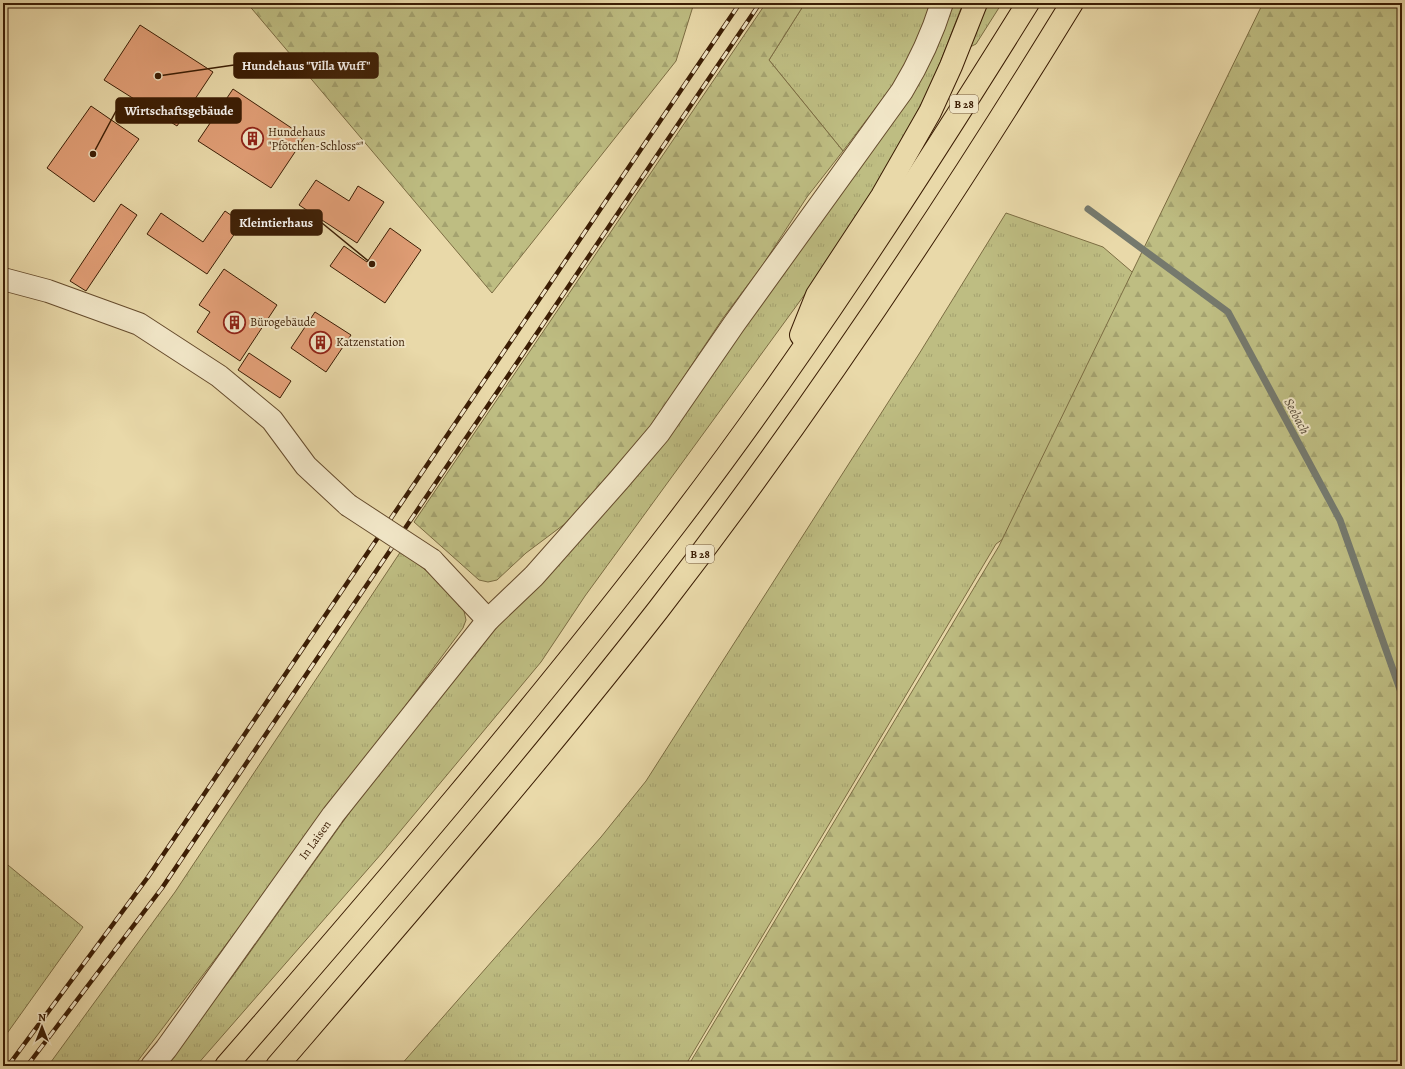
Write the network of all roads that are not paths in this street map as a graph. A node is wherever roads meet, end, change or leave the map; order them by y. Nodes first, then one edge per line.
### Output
1 (942, 3) edge
2 (976, 3) edge
3 (1028, 3) edge
4 (1072, 3) edge
5 (3, 279) edge
6 (784, 375) junction
7 (488, 620) junction
8 (152, 1066) edge
9 (226, 1066) edge
10 (277, 1066) edge

1 - 7 street, In Laisen
2 - 6 highway
3 - 6 highway, B 28
4 - 10 highway, B 28
5 - 7 street, bridge
6 - 9 highway, B 28
7 - 8 street, In Laisen

